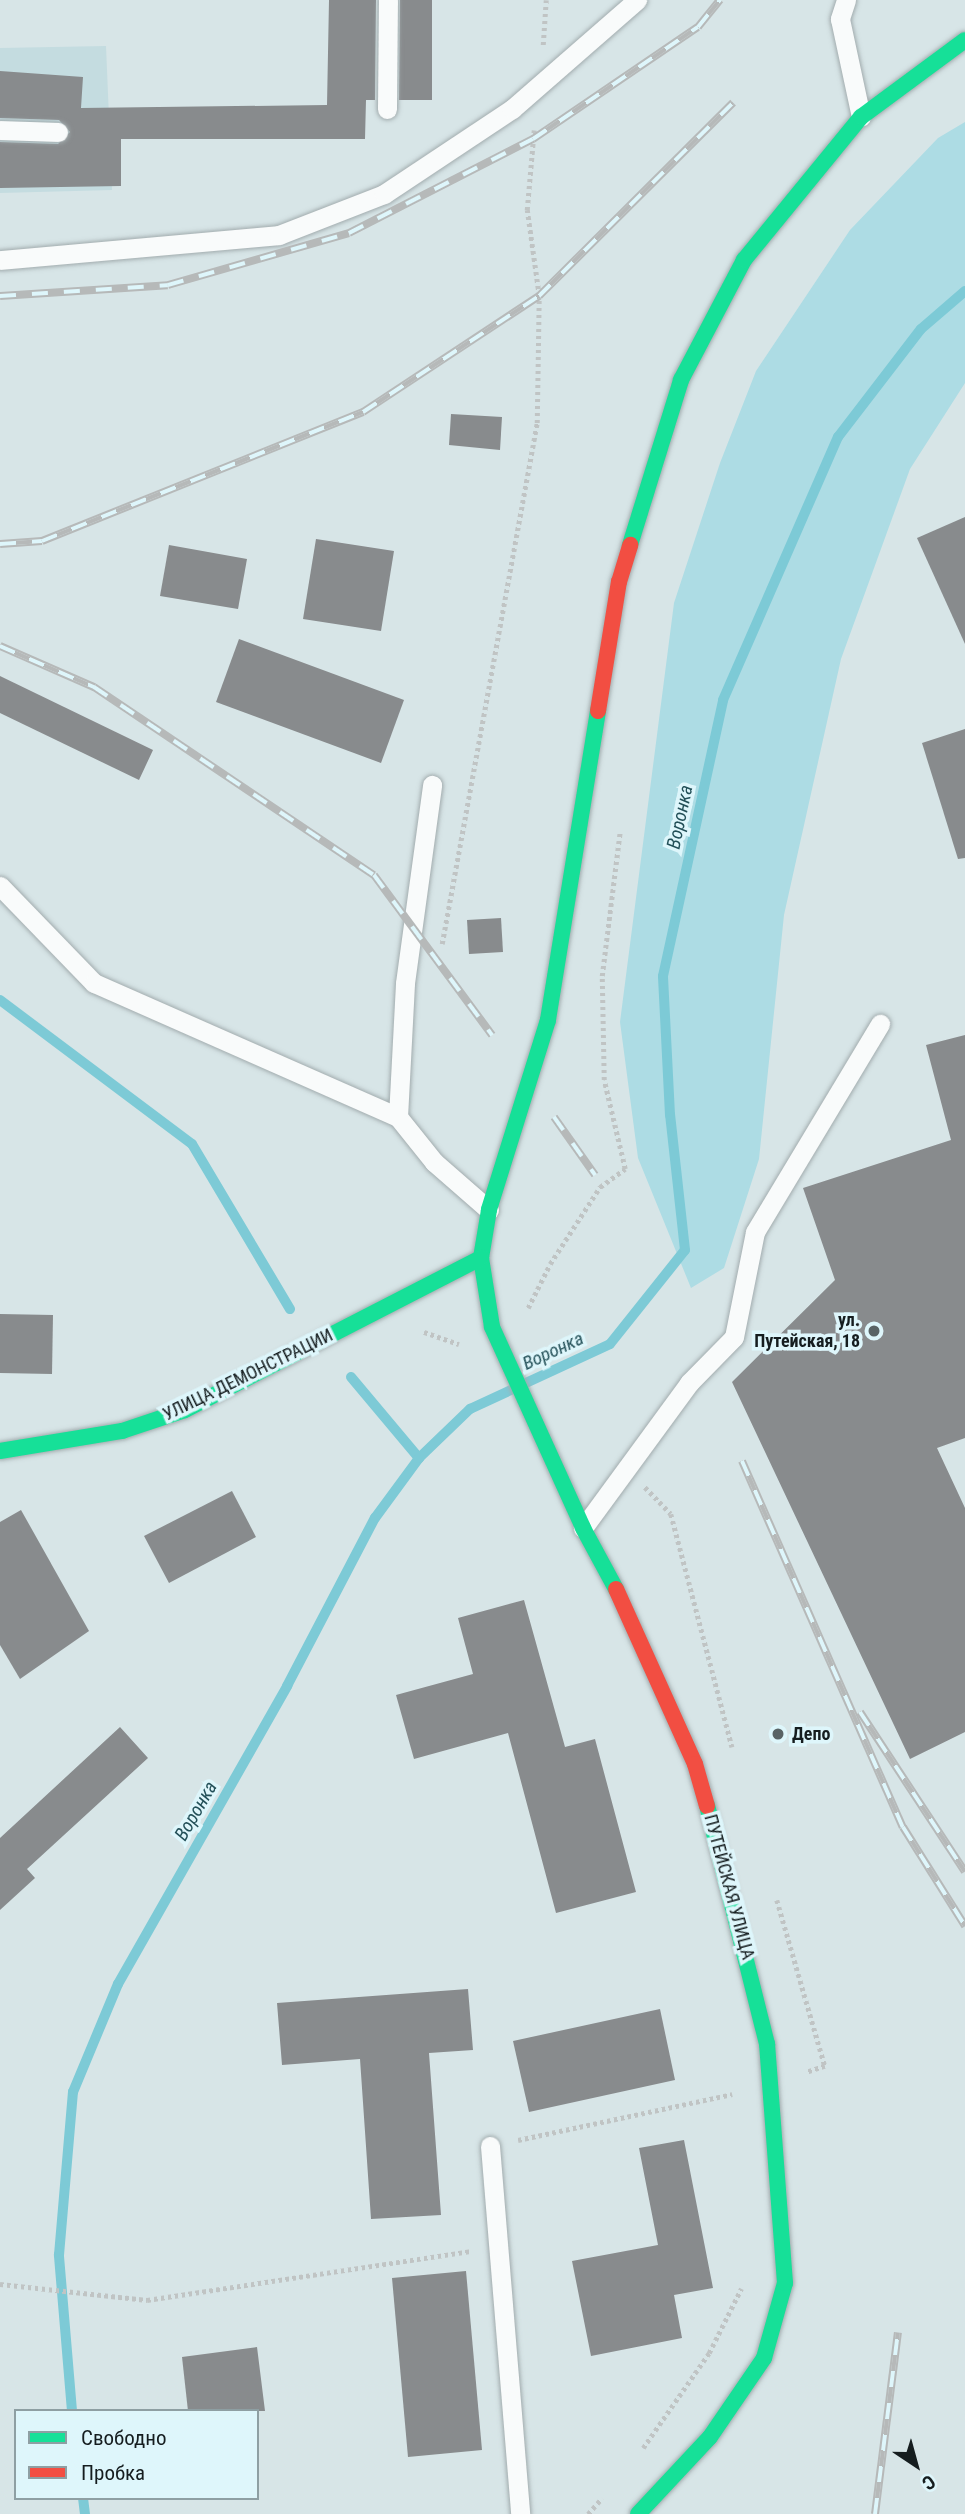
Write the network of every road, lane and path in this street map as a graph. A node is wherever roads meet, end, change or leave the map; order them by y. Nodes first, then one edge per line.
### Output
1 (388, 0) edge
2 (546, 0) edge
3 (637, 0) edge
4 (846, 0) edge
5 (965, 40) edge
6 (542, 84) junction
7 (387, 110) dead end
8 (861, 117) junction
9 (0, 130) edge
10 (58, 132) dead end
11 (0, 260) edge
12 (432, 785) dead end
13 (622, 821) dead end
14 (0, 886) edge
15 (442, 949) dead end
16 (880, 1024) dead end
17 (398, 1117) junction
18 (489, 1210) junction
19 (481, 1258) junction
20 (528, 1308) dead end
21 (0, 1451) edge
22 (583, 1528) junction
23 (746, 2091) dead end
24 (490, 2146) joint
25 (499, 2247) junction
26 (744, 2283) dead end
27 (0, 2284) edge
28 (637, 2455) dead end
29 (604, 2494) dead end
30 (520, 2514) edge
31 (588, 2514) edge
32 (638, 2514) edge

1 - 7 lane
2 - 6 path
3 - 6 lane
4 - 8 lane
5 - 8 street
6 - 11 lane
6 - 15 path
8 - 18 street, ПУТЕЙСКАЯ УЛИЦА
9 - 10 lane
12 - 17 lane
13 - 20 path
14 - 17 lane
16 - 22 lane
17 - 18 lane
18 - 19 street, ПУТЕЙСКАЯ УЛИЦА
19 - 21 street, УЛИЦА ДЕМОНСТРАЦИИ
19 - 22 street, ПУТЕЙСКАЯ УЛИЦА
22 - 32 street, ПУТЕЙСКАЯ УЛИЦА
23 - 24 path
24 - 25 lane
25 - 27 path
25 - 30 lane
26 - 28 path
29 - 31 path

